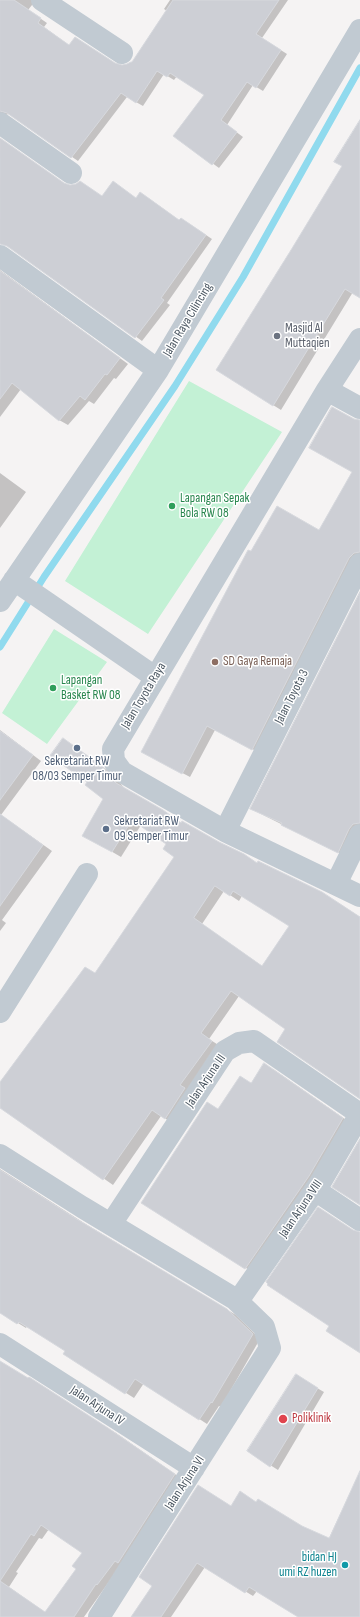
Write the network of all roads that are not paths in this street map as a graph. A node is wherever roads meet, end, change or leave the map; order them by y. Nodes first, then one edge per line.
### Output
1 (42, 0) edge
2 (360, 30) edge
3 (122, 53) dead end
4 (0, 123) edge
5 (71, 173) dead end
6 (0, 256) edge
7 (360, 339) edge
8 (158, 370) junction
9 (327, 390) junction
10 (360, 408) edge
11 (360, 564) edge
12 (21, 585) junction
13 (0, 600) edge
14 (155, 677) junction
15 (225, 831) junction
16 (360, 835) edge
17 (87, 874) dead end
18 (336, 884) junction
19 (360, 896) edge
20 (0, 1012) edge
21 (360, 1114) edge
22 (0, 1155) edge
23 (315, 1190) junction
24 (360, 1220) edge
25 (111, 1224) junction
26 (238, 1301) junction
27 (1, 1348) edge
28 (194, 1468) junction
29 (99, 1617) edge

1 - 3 street
2 - 8 street, Jalan Raya Cilincing
4 - 5 street
6 - 8 street
7 - 9 street, Jalan Toyota Raya
8 - 12 street, Jalan Raya Cilincing
9 - 10 street
9 - 14 street, Jalan Toyota Raya
11 - 15 street, Jalan Toyota 3
12 - 13 street, Jalan Raya Cilincing
12 - 14 street
14 - 15 street, Jalan Toyota Raya
15 - 18 street, Jalan Toyota Raya
16 - 18 street
17 - 20 street
18 - 19 street, Jalan Toyota Raya
21 - 23 street, Jalan Arjuna VIII
21 - 25 street, Jalan Arjuna III
22 - 25 street
23 - 24 street
23 - 26 street, Jalan Arjuna VIII
25 - 26 street
26 - 28 street, Jalan Arjuna VI
27 - 28 street, Jalan Arjuna IV
28 - 29 street, Jalan Arjuna VI

